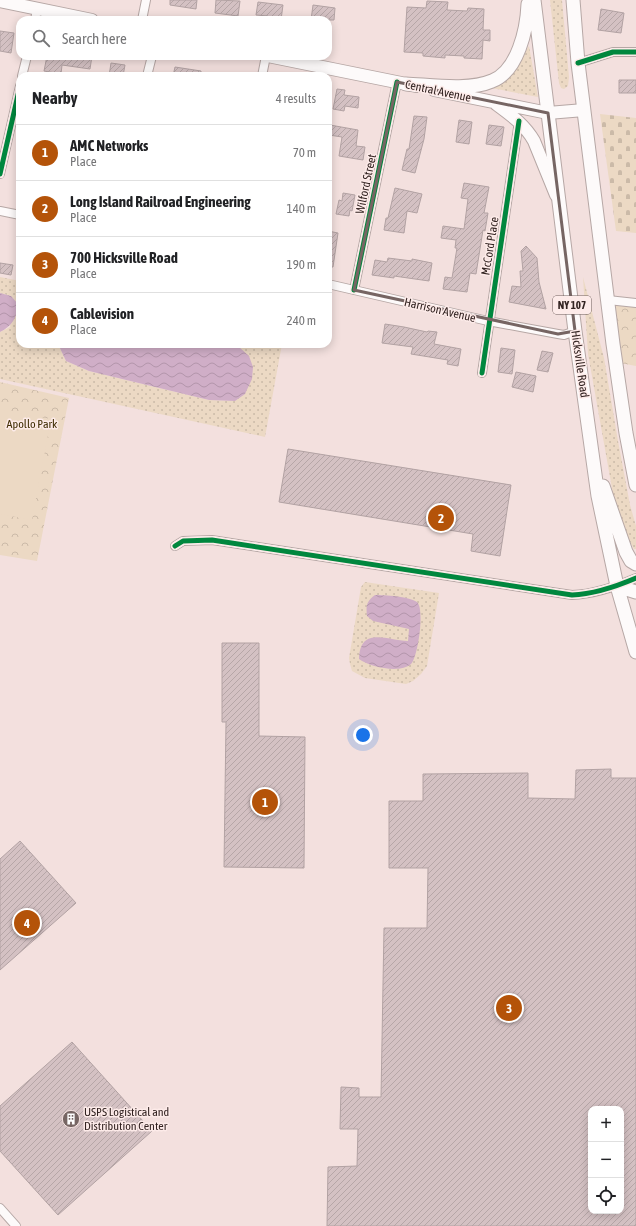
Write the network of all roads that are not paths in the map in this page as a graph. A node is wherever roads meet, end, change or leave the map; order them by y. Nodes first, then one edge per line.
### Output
1 (146, 0) edge
2 (528, 0) edge
3 (534, 0) edge
4 (573, 0) edge
5 (0, 1) edge
6 (36, 14) edge
7 (55, 16) edge
8 (143, 16) edge
9 (636, 52) edge
10 (26, 60) edge
11 (151, 60) edge
12 (266, 60) edge
13 (287, 60) edge
14 (578, 63) junction
15 (23, 72) edge
16 (148, 72) edge
17 (263, 72) edge
18 (401, 83) junction
19 (494, 102) junction
20 (16, 104) edge
21 (584, 110) junction
22 (548, 113) junction
23 (519, 121) junction
24 (0, 174) edge
25 (559, 203) junction
26 (0, 211) edge
27 (16, 215) edge
28 (332, 285) edge
29 (354, 290) junction
30 (608, 300) junction
31 (636, 303) edge
32 (488, 321) junction
33 (575, 331) junction
34 (482, 373) dead end
35 (593, 458) junction
36 (636, 485) edge
37 (175, 546) dead end
38 (636, 564) edge
39 (636, 578) edge
40 (616, 586) junction
41 (636, 592) edge
42 (636, 652) edge
43 (0, 1208) edge
44 (16, 1226) edge

1 - 8 street
2 - 18 main road
3 - 22 main road, Hicksville Road
4 - 14 main road, NY 107
5 - 6 main road
6 - 7 main road
9 - 14 street
10 - 15 street
11 - 16 street
12 - 17 street
13 - 18 main road, Central Avenue
14 - 21 main road, NY 107
18 - 19 main road, Central Avenue
18 - 29 street, Wilford Street
19 - 22 main road, Central Avenue
19 - 23 main road
20 - 24 street
21 - 22 main road, Central Avenue
21 - 30 main road, NY 107
22 - 25 main road, Hicksville Road / NY 107
23 - 25 main road
23 - 32 street, McCord Place
25 - 33 main road, Hicksville Road / NY 107
26 - 27 street
28 - 29 street, Harrison Avenue
29 - 32 street, Harrison Avenue
30 - 31 street
30 - 36 main road, NY 107
32 - 33 street, Harrison Avenue
32 - 34 street, McCord Place
33 - 35 main road, Hicksville Road / NY 107
35 - 38 main road
35 - 40 main road, Hicksville Road / NY 107
37 - 40 street
39 - 40 street
40 - 41 main road
40 - 42 main road, Hicksville Road / NY 107
43 - 44 street

